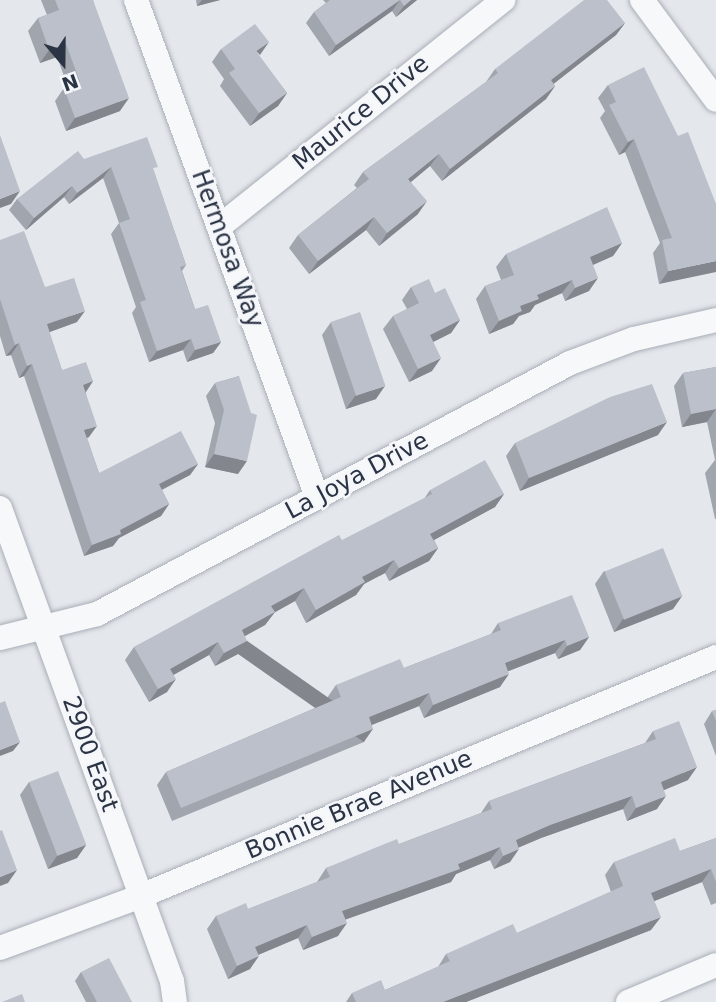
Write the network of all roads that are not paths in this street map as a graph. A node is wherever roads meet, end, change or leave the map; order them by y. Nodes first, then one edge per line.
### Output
1 (136, 0) edge
2 (503, 0) edge
3 (642, 0) edge
4 (716, 100) edge
5 (219, 227) junction
6 (716, 320) edge
7 (317, 497) junction
8 (0, 508) edge
9 (43, 627) junction
10 (0, 638) edge
11 (716, 657) edge
12 (141, 896) junction
13 (0, 948) edge
14 (716, 965) edge
15 (175, 1002) edge
16 (628, 1002) edge

1 - 5 street, Hermosa Way
2 - 5 street, Maurice Drive
3 - 4 street
5 - 7 street, Hermosa Way
6 - 7 street, La Joya Drive
7 - 9 street, La Joya Drive
8 - 9 street, 2900 East
9 - 10 street, La Joya Drive
9 - 12 street, 2900 East
11 - 12 street, Bonnie Brae Avenue
12 - 13 street, Bonnie Brae Avenue
12 - 15 street, 2900 East
14 - 16 street

